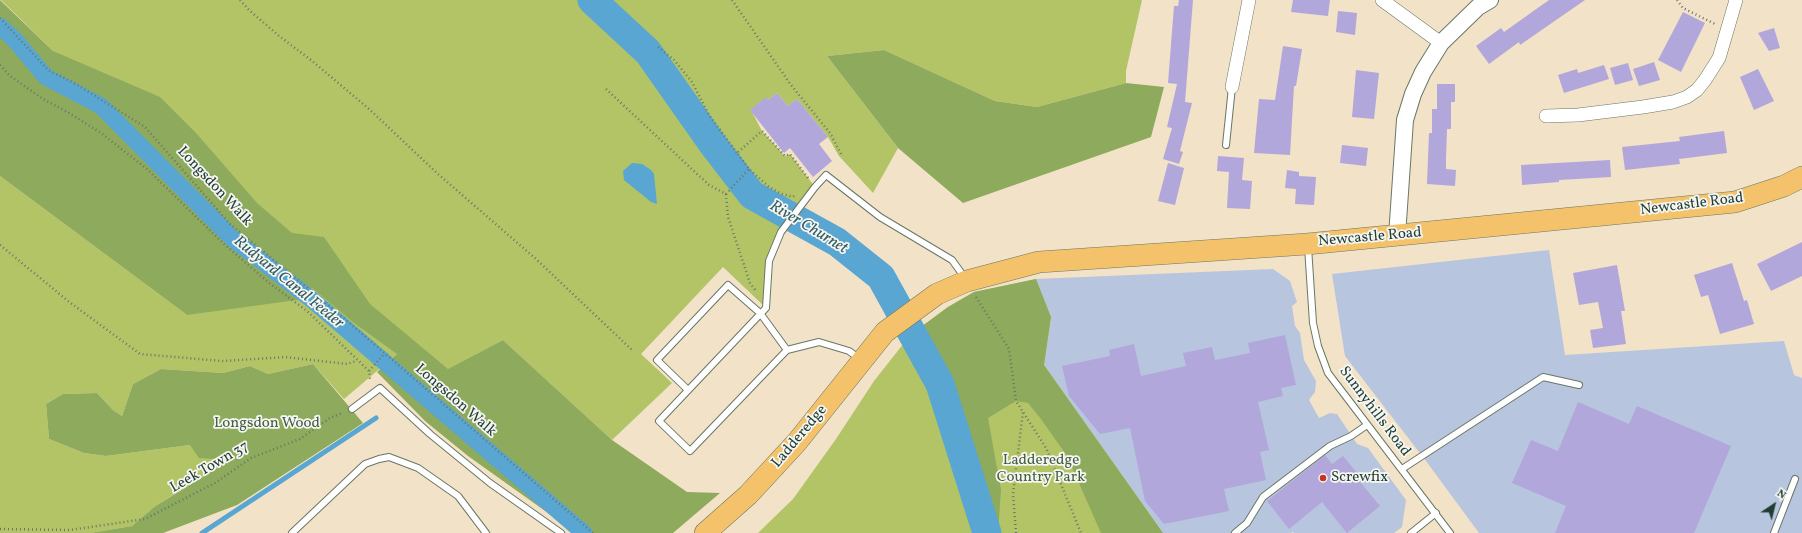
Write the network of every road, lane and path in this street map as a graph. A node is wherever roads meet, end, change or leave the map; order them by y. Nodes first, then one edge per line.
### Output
1 (240, 0) edge
2 (732, 0) edge
3 (1249, 0) edge
4 (1382, 0) edge
5 (1490, 0) edge
6 (1677, 0) edge
7 (1736, 0) edge
8 (0, 18) edge
9 (1728, 30) junction
10 (1441, 43) junction
11 (658, 47) dead end
12 (0, 66) edge
13 (1232, 87) joint
14 (606, 89) dead end
15 (1546, 116) dead end
16 (1226, 145) dead end
17 (737, 153) junction
18 (842, 156) dead end
19 (749, 169) junction
20 (1802, 177) edge
21 (813, 184) junction
22 (726, 194) junction
23 (1397, 236) junction
24 (1307, 244) junction
25 (0, 245) edge
26 (967, 281) junction
27 (756, 291) dead end
28 (760, 313) junction
29 (885, 332) joint
30 (787, 350) junction
31 (633, 351) dead end
32 (383, 355) junction
33 (357, 361) junction
34 (862, 361) junction
35 (1579, 385) dead end
36 (688, 390) junction
37 (352, 409) joint
38 (1023, 412) junction
39 (1367, 424) junction
40 (1402, 469) junction
41 (1795, 479) dead end
42 (1436, 514) junction
43 (0, 529) edge
44 (71, 532) edge
45 (292, 533) edge
46 (486, 533) edge
47 (560, 533) edge
48 (593, 533) edge
49 (705, 533) edge
50 (1016, 533) edge
51 (1082, 533) edge
52 (1234, 533) edge
53 (1411, 533) edge
54 (1450, 533) edge
55 (1774, 533) edge

1 - 31 path
2 - 18 path
3 - 13 street
4 - 10 street
5 - 10 street
6 - 9 path
7 - 9 street
8 - 32 path, Longsdon Walk
9 - 15 street
10 - 23 street
11 - 17 path
12 - 33 path
13 - 16 lane
14 - 22 path
17 - 19 path
17 - 21 path
19 - 21 path
19 - 22 path
20 - 23 highway, Newcastle Road
21 - 26 lane
21 - 28 lane
22 - 27 path
23 - 24 highway, Newcastle Road
24 - 26 highway, Newcastle Road
24 - 39 lane, Sunnyhills Road
25 - 33 path
26 - 29 highway, Newcastle Road
26 - 38 path
28 - 30 lane
28 - 36 lane
28 - 36 lane
29 - 34 highway, Ladderedge
30 - 34 lane
30 - 36 lane
32 - 33 path
32 - 48 path, Longsdon Walk
34 - 49 highway, Ladderedge
35 - 40 lane
37 - 44 path, Leek Town 37
37 - 47 lane
38 - 50 path
38 - 51 path
39 - 40 lane, Sunnyhills Road
39 - 52 lane
40 - 42 lane, Sunnyhills Road
41 - 55 lane
42 - 53 lane
42 - 54 lane, Sunnyhills Road
43 - 44 path, Leek Town 37
45 - 46 lane

